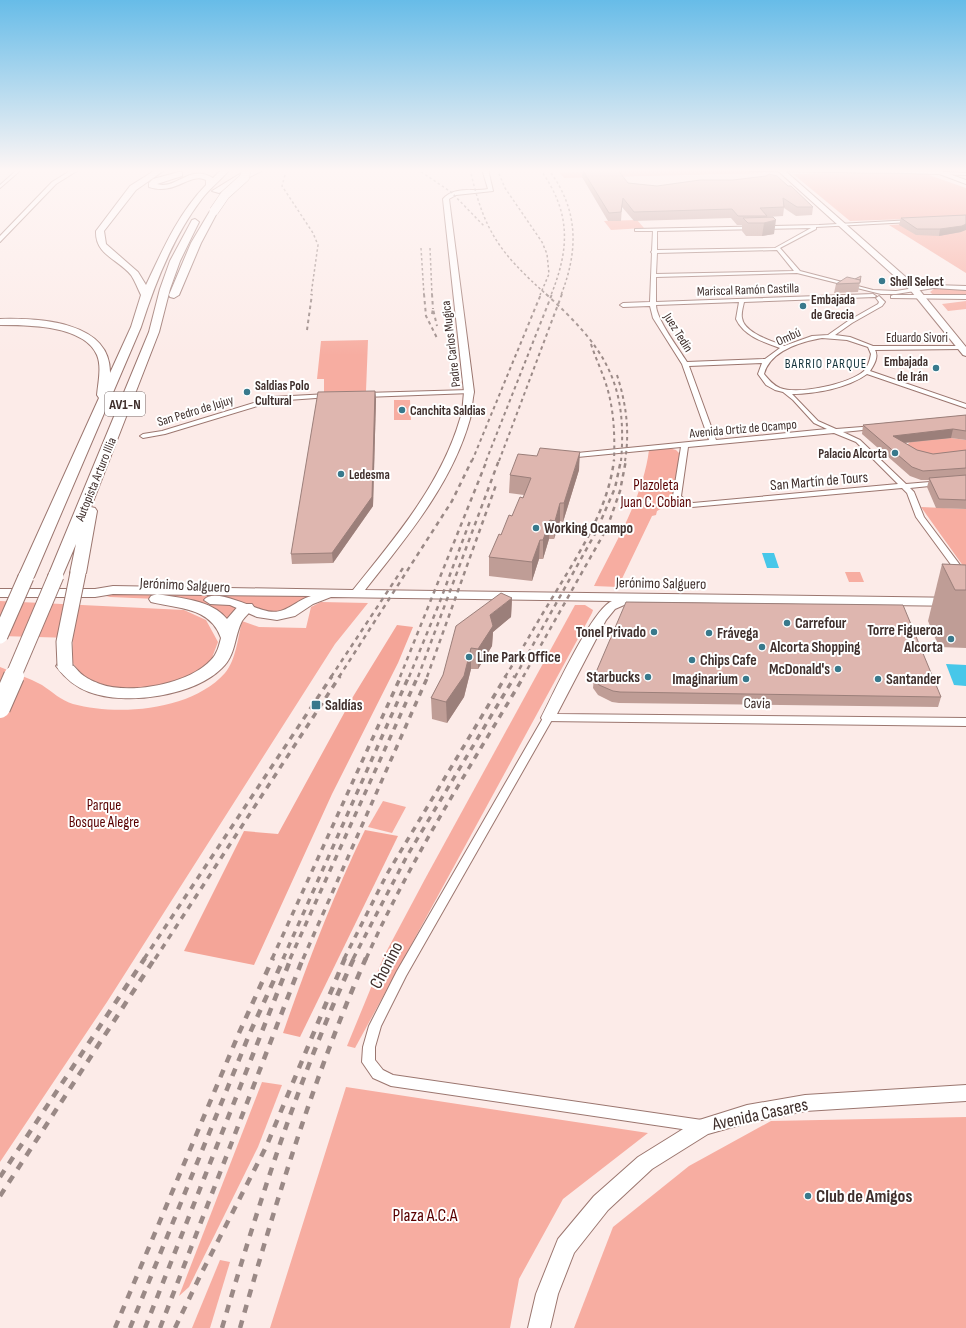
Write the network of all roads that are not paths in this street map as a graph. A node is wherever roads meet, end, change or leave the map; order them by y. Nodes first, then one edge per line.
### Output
1 (655, 230) edge
2 (100, 231) edge
3 (176, 231) edge
4 (189, 231) edge
5 (203, 231) edge
6 (450, 231) edge
7 (806, 231) edge
8 (851, 231) edge
9 (777, 248) junction
10 (653, 252) junction
11 (797, 272) junction
12 (653, 276) junction
13 (966, 288) edge
14 (914, 289) junction
15 (146, 295) junction
16 (875, 295) junction
17 (966, 297) edge
18 (922, 298) junction
19 (742, 300) junction
20 (653, 303) junction
21 (623, 305) dead end
22 (0, 322) edge
23 (154, 332) junction
24 (830, 336) junction
25 (784, 348) junction
26 (872, 348) junction
27 (964, 350) edge
28 (768, 361) junction
29 (685, 364) junction
30 (866, 372) junction
31 (469, 392) junction
32 (785, 392) junction
33 (361, 395) edge
34 (339, 396) edge
35 (103, 401) junction
36 (966, 406) edge
37 (883, 426) edge
38 (837, 431) junction
39 (143, 436) dead end
40 (714, 442) junction
41 (685, 445) junction
42 (558, 457) edge
43 (96, 476) junction
44 (951, 482) edge
45 (904, 486) junction
46 (966, 578) edge
47 (280, 592) junction
48 (0, 593) edge
49 (95, 593) junction
50 (338, 593) junction
51 (356, 594) junction
52 (157, 599) junction
53 (628, 599) junction
54 (966, 602) edge
55 (246, 607) junction
56 (299, 607) junction
57 (600, 619) junction
58 (0, 636) edge
59 (229, 638) junction
60 (0, 708) edge
61 (548, 718) junction
62 (966, 722) edge
63 (966, 1093) edge
64 (703, 1127) junction
65 (539, 1328) edge

1 - 10 street, Juez Tedín
2 - 15 highway
3 - 15 highway, Autopista Arturo Illia / AV1-N
4 - 23 highway, Autopista Arturo Illia / AV1-N
5 - 23 highway, bridge
6 - 31 street, Padre Carlos Mugica
7 - 9 street
8 - 14 main road
9 - 10 street
9 - 11 street
10 - 12 street, Juez Tedín
11 - 12 street
11 - 16 street
12 - 20 street, Juez Tedín
13 - 14 street, Mariscal Ramón Castilla
14 - 16 street, Mariscal Ramón Castilla
14 - 18 main road
15 - 35 highway, Autopista Arturo Illia / AV1-N
16 - 18 street, Mariscal Ramón Castilla
16 - 19 street, Mariscal Ramón Castilla
16 - 24 street
17 - 18 street, Mariscal Ramón Castilla
18 - 27 main road
19 - 20 street, Mariscal Ramón Castilla
19 - 25 street
20 - 21 street, Mariscal Ramón Castilla
20 - 29 street, Juez Tedín
22 - 35 highway
23 - 43 highway, Autopista Arturo Illia / AV1-N
24 - 25 street, Ombú
24 - 26 street, Ombú
25 - 28 street, Ombú
26 - 27 street, Eduardo Sivori
26 - 30 street
28 - 29 street
28 - 32 street, Ombú
29 - 40 street, Juez Tedín
30 - 32 street, Ombú
30 - 36 street
31 - 33 street
31 - 51 street, Padre Carlos Mugica
32 - 38 street
34 - 39 street, San Pedro de Jujuy
35 - 58 highway, Autopista Arturo Illia / AV1-N, bridge
37 - 38 street, Avenida Ortiz de Ocampo
38 - 40 street, Avenida Ortiz de Ocampo
38 - 45 street
40 - 41 street, Avenida Ortiz de Ocampo
41 - 42 street, Avenida Ortiz de Ocampo
41 - 45 street, San Martín de Tours
43 - 59 highway, bridge
43 - 60 highway, Autopista Arturo Illia / AV1-N, bridge
44 - 45 street, San Martín de Tours
45 - 46 street
47 - 49 street, Jerónimo Salguero
47 - 50 street, Jerónimo Salguero
47 - 55 street
47 - 56 street
48 - 49 street, Jerónimo Salguero
49 - 52 street, Jerónimo Salguero
50 - 51 street, Jerónimo Salguero
50 - 56 street, Jerónimo Salguero
51 - 53 street, Jerónimo Salguero
51 - 57 street, Jerónimo Salguero
52 - 55 street, Jerónimo Salguero
52 - 59 highway
53 - 54 street, Jerónimo Salguero
53 - 57 street, Chonino
55 - 56 street, Jerónimo Salguero
55 - 59 highway
57 - 61 street, Chonino
61 - 62 street, Cavia
61 - 64 street, Chonino
63 - 64 street, Avenida Casares
64 - 65 street, Avenida Casares

